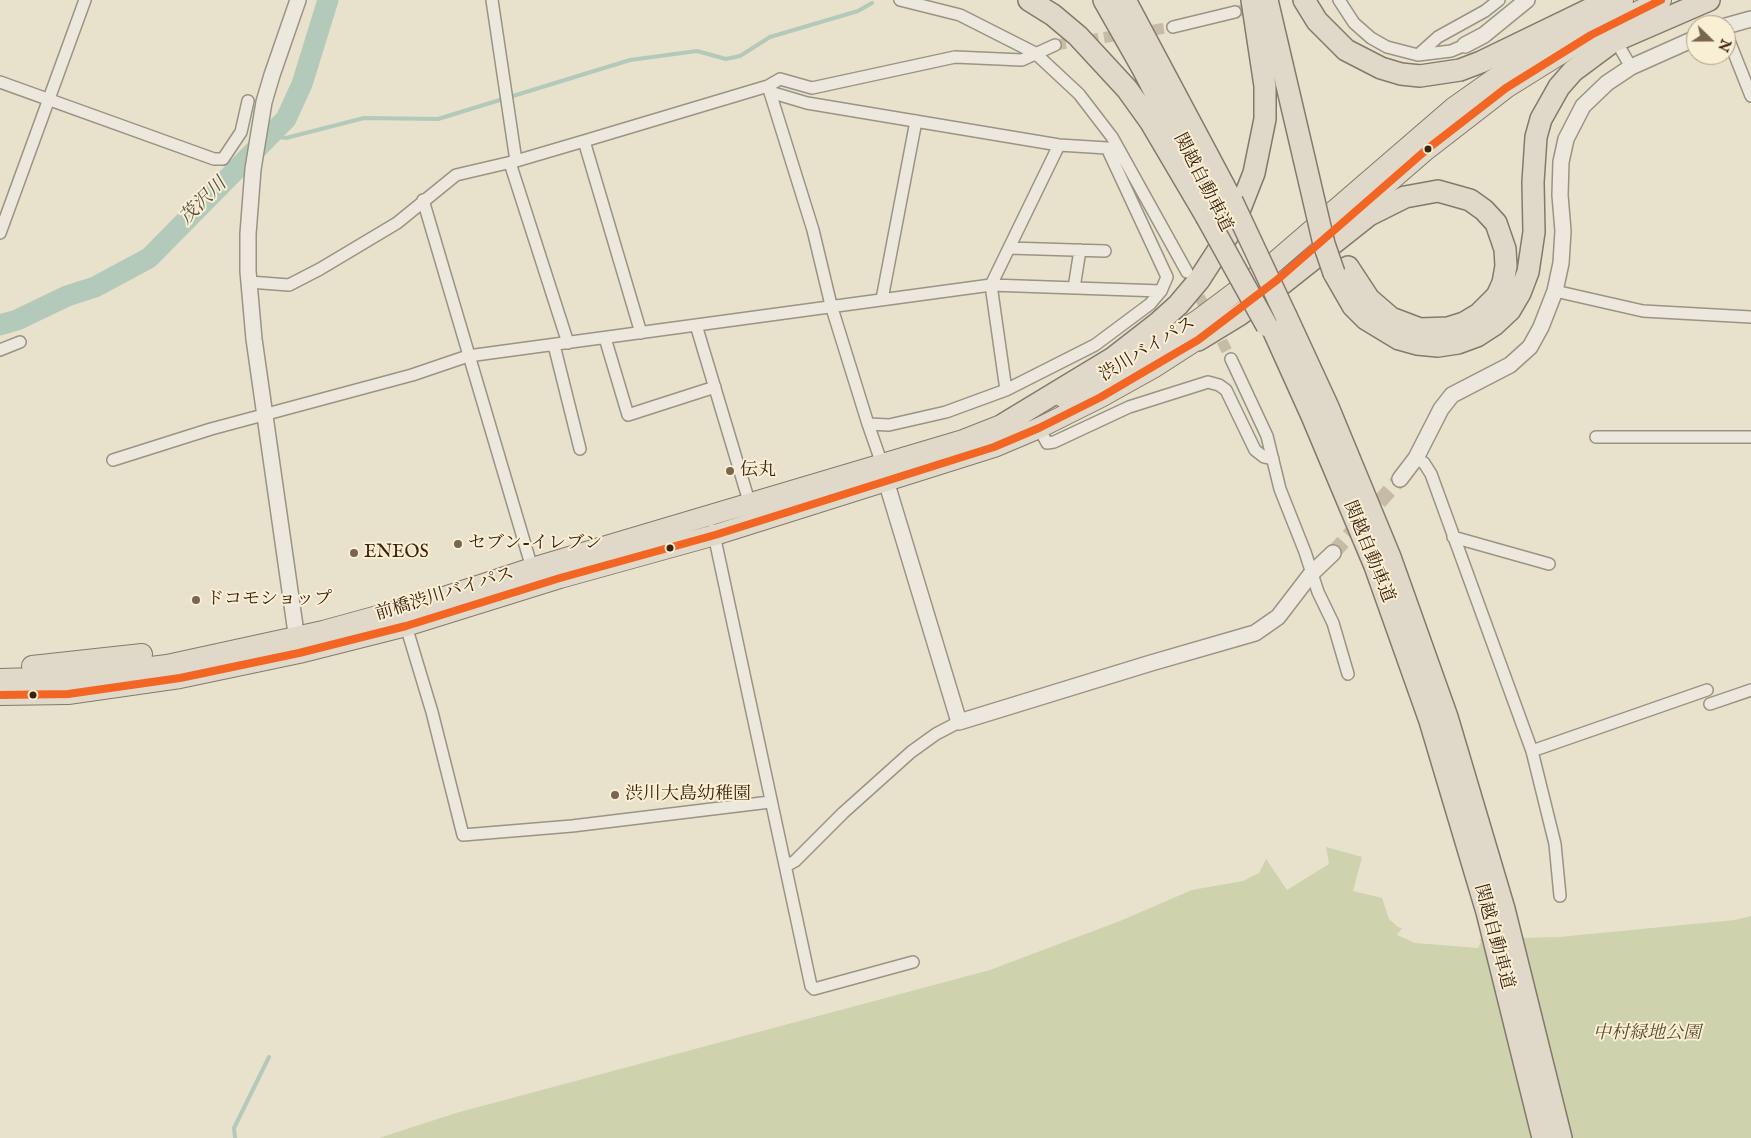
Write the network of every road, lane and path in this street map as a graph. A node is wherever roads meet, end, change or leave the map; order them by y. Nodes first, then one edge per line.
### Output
1 (85, 0) edge
2 (298, 0) edge
3 (492, 0) edge
4 (900, 0) edge
5 (1029, 0) edge
6 (1104, 0) edge
7 (1252, 0) edge
8 (1267, 0) edge
9 (1280, 0) edge
10 (1304, 0) edge
11 (1339, 0) edge
12 (1499, 0) edge
13 (1527, 0) edge
14 (1609, 0) edge
15 (1622, 0) edge
16 (1661, 0) edge
17 (1709, 0) edge
18 (1126, 1) edge
19 (1235, 12) tunnel mouth
20 (1751, 19) edge
21 (1736, 23) edge
22 (1173, 27) tunnel mouth
23 (1686, 42) edge
24 (1055, 45) tunnel mouth
25 (1465, 45) joint
26 (1620, 48) dead end
27 (1035, 53) junction
28 (1418, 56) junction
29 (1736, 58) edge
30 (1631, 67) junction
31 (0, 82) edge
32 (769, 89) junction
33 (1751, 96) edge
34 (48, 99) junction
35 (248, 100) dead end
36 (916, 121) junction
37 (584, 141) junction
38 (1110, 142) junction
39 (1059, 145) junction
40 (1310, 157) junction
41 (513, 162) junction
42 (423, 200) junction
43 (1218, 209) junction
44 (0, 233) edge
45 (1009, 248) junction
46 (1080, 250) junction
47 (1105, 252) dead end
48 (1341, 270) junction
49 (1187, 272) tunnel mouth
50 (249, 282) junction
51 (991, 285) junction
52 (1074, 288) junction
53 (1160, 291) junction
54 (1555, 291) junction
55 (882, 299) junction
56 (831, 305) junction
57 (1751, 317) edge
58 (1274, 321) junction
59 (696, 325) junction
60 (641, 333) junction
61 (605, 338) junction
62 (1198, 340) junction
63 (20, 342) dead end
64 (568, 343) junction
65 (554, 345) junction
66 (0, 350) edge
67 (468, 356) junction
68 (1231, 359) tunnel mouth
69 (714, 387) junction
70 (1006, 390) junction
71 (264, 415) junction
72 (868, 424) junction
73 (1004, 424) junction
74 (1039, 428) junction
75 (1596, 437) dead end
76 (1751, 437) edge
77 (580, 449) dead end
78 (1416, 458) junction
79 (1273, 459) junction
80 (112, 460) dead end
81 (884, 473) junction
82 (1400, 479) tunnel mouth
83 (753, 513) junction
84 (712, 525) junction
85 (1453, 537) junction
86 (1333, 553) tunnel mouth
87 (1549, 564) dead end
88 (532, 568) junction
89 (1311, 574) junction
90 (406, 626) junction
91 (297, 645) junction
92 (167, 665) junction
93 (0, 668) edge
94 (1348, 674) dead end
95 (0, 679) edge
96 (1707, 690) dead end
97 (1751, 690) edge
98 (0, 695) edge
99 (1710, 704) dead end
100 (959, 722) junction
101 (1532, 751) junction
102 (770, 802) junction
103 (786, 866) junction
104 (1560, 896) dead end
105 (1496, 911) junction
106 (913, 962) dead end
107 (1543, 1138) edge
108 (1561, 1138) edge

1 - 34 street
2 - 50 street
3 - 41 street
4 - 27 street
5 - 43 highway
6 - 43 highway, 関越自動車道
7 - 73 highway
8 - 40 highway
9 - 40 highway
10 - 14 highway
11 - 28 street
12 - 28 street
13 - 25 street
15 - 73 highway, 渋川バイパス
16 - 62 highway, 渋川バイパス
17 - 48 highway
18 - 43 highway, 関越自動車道
19 - 22 street
20 - 21 street
23 - 30 street
24 - 27 street
25 - 28 street
26 - 30 street
27 - 32 street
27 - 38 street
29 - 33 street
30 - 54 street
31 - 34 street
32 - 36 street
32 - 37 street
32 - 56 street
34 - 35 street
34 - 44 street
36 - 39 street
36 - 55 street
37 - 41 street
37 - 60 street
38 - 39 street
38 - 49 street
38 - 53 street
39 - 45 street
40 - 48 highway
41 - 42 street
41 - 64 street
42 - 50 street
42 - 67 street
43 - 58 highway, 関越自動車道
45 - 46 street
45 - 51 street
46 - 47 street
46 - 52 street
48 - 62 highway
50 - 71 street
51 - 52 street
51 - 55 street
51 - 70 street
52 - 53 street
53 - 70 street
54 - 57 street
54 - 78 street
55 - 56 street
56 - 59 street
56 - 72 street
58 - 105 highway, 関越自動車道
58 - 105 highway, 関越自動車道
59 - 60 street
59 - 69 street
60 - 61 street
61 - 64 street
61 - 69 street
62 - 74 highway, 渋川バイパス
63 - 66 street
64 - 65 street
65 - 67 street
65 - 77 street
67 - 71 street
67 - 88 street
68 - 79 street
69 - 83 street
70 - 72 street
71 - 80 street
71 - 91 street
72 - 81 street
73 - 81 highway, 渋川バイパス
74 - 79 street
74 - 81 highway, 渋川バイパス
75 - 76 street
78 - 82 street
78 - 85 street
79 - 89 street
81 - 83 highway, 前橋渋川バイパス
81 - 100 street
83 - 84 highway, 前橋渋川バイパス
84 - 88 highway, 前橋渋川バイパス
84 - 90 highway, 前橋渋川バイパス
84 - 102 street
85 - 87 street
85 - 101 street
86 - 89 street
88 - 91 highway, 前橋渋川バイパス
89 - 94 street
89 - 100 street
90 - 91 highway, 前橋渋川バイパス
90 - 102 street
91 - 92 highway, 前橋渋川バイパス
91 - 98 highway, 前橋渋川バイパス
92 - 93 highway
92 - 95 highway, 前橋渋川バイパス
96 - 101 street
97 - 99 street
100 - 103 street
101 - 104 street
102 - 103 street
103 - 106 street
105 - 107 highway, 関越自動車道
105 - 108 highway, 関越自動車道

